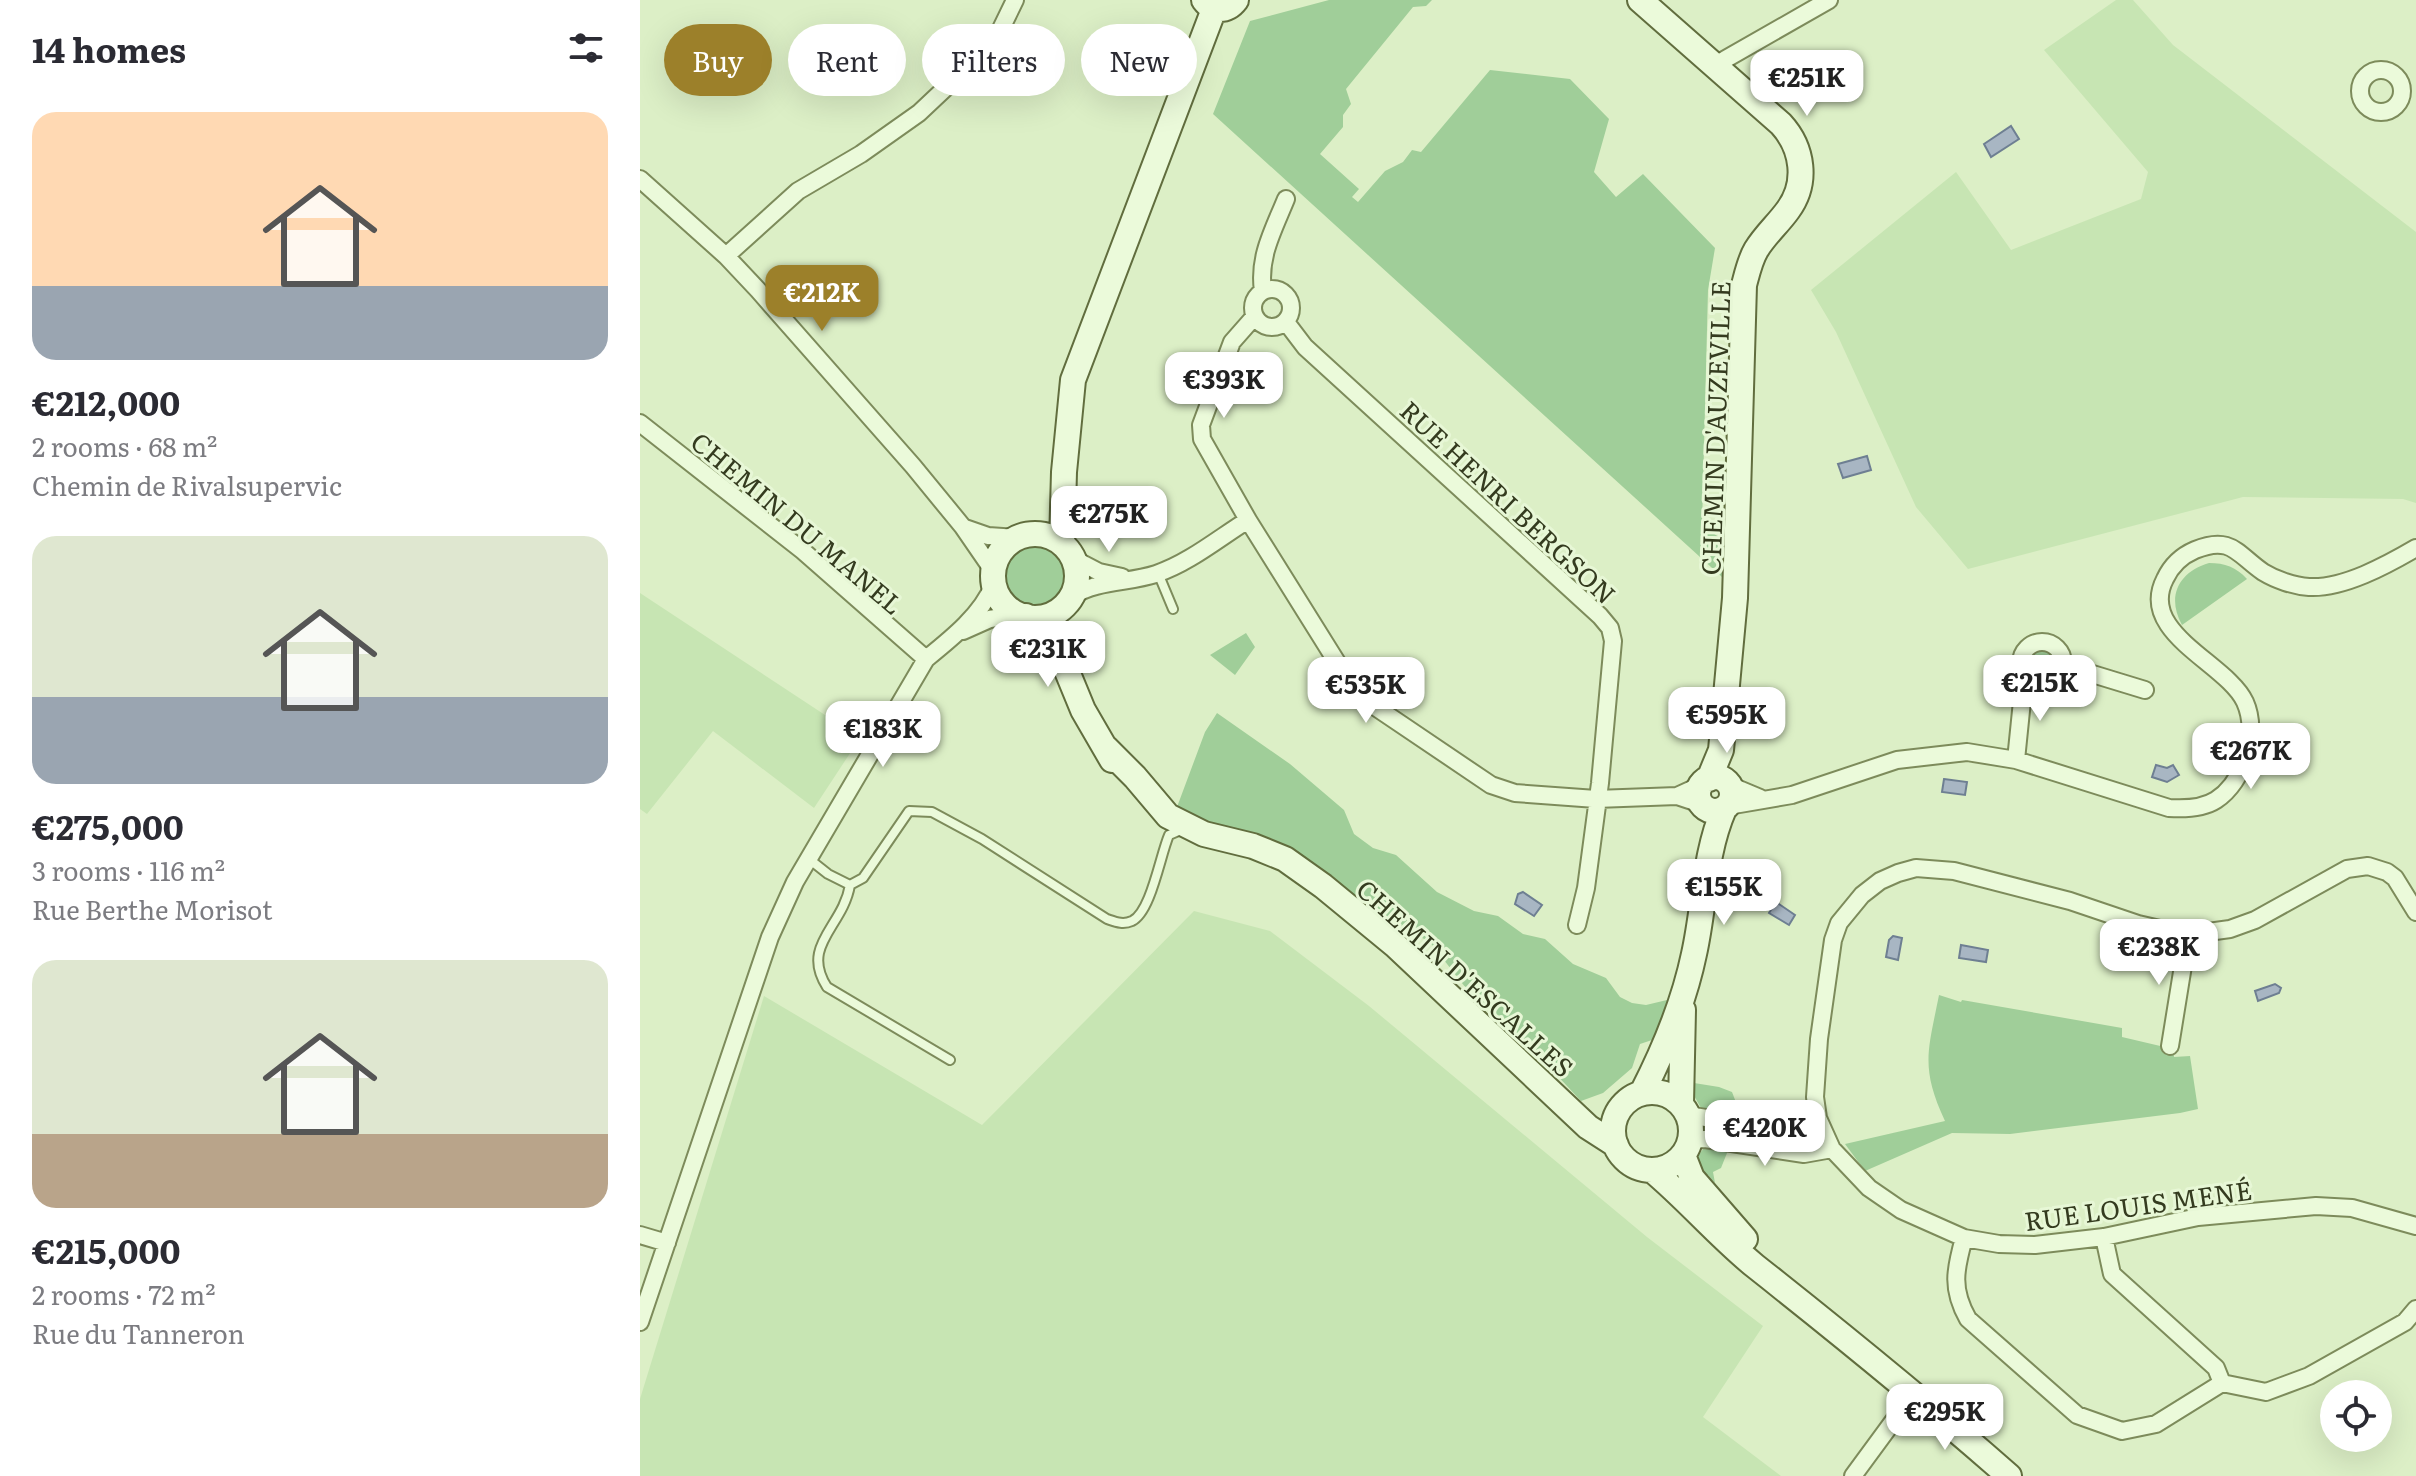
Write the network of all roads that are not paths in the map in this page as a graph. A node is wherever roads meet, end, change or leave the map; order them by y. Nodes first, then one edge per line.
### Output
1 (1015, 0) edge
2 (1640, 0) edge
3 (1829, 0) edge
4 (1218, 3) edge
5 (1716, 69) junction
6 (2416, 76) edge
7 (2400, 82) dead end
8 (640, 179) edge
9 (1286, 199) dead end
10 (726, 256) junction
11 (1263, 291) junction
12 (1254, 317) junction
13 (1286, 322) junction
14 (640, 423) edge
15 (1064, 472) junction
16 (1248, 520) junction
17 (963, 527) junction
18 (1024, 536) junction
19 (2416, 548) edge
20 (1068, 551) junction
21 (1158, 573) junction
22 (994, 578) junction
23 (1131, 579) junction
24 (1070, 599) junction
25 (1173, 609) dead end
26 (1022, 615) junction
27 (954, 636) junction
28 (926, 659) junction
29 (1062, 659) junction
30 (2063, 665) junction
31 (2028, 679) junction
32 (2145, 690) dead end
33 (2016, 760) junction
34 (1716, 795) junction
35 (1596, 799) junction
36 (1178, 831) junction
37 (809, 859) junction
38 (850, 885) junction
39 (2416, 912) edge
40 (1577, 925) dead end
41 (2188, 935) junction
42 (1683, 999) junction
43 (2170, 1046) dead end
44 (950, 1060) dead end
45 (1642, 1093) junction
46 (1620, 1109) junction
47 (1684, 1110) junction
48 (1572, 1111) junction
49 (1818, 1118) junction
50 (1616, 1145) junction
51 (1687, 1148) junction
52 (1832, 1149) junction
53 (1652, 1170) junction
54 (2416, 1226) edge
55 (640, 1235) edge
56 (2104, 1237) junction
57 (1964, 1238) junction
58 (667, 1243) junction
59 (1798, 1297) junction
60 (2416, 1309) edge
61 (640, 1322) edge
62 (2222, 1383) junction
63 (1914, 1393) junction
64 (1853, 1476) edge
65 (2009, 1476) edge

1 - 10 street
2 - 5 street, CHEMIN D'AUZEVILLE
3 - 5 street
4 - 15 street
5 - 34 street, CHEMIN D'AUZEVILLE
6 - 7 street
8 - 10 street
9 - 11 street
10 - 17 street
11 - 12 street
11 - 13 street
12 - 13 street
12 - 16 street
13 - 35 street, RUE HENRI BERGSON
14 - 28 street, CHEMIN DU MANEL
15 - 18 street
15 - 20 street
16 - 21 street
16 - 35 street
17 - 18 street
17 - 22 street
18 - 20 street
18 - 22 street
19 - 33 street
20 - 23 street
20 - 24 street
21 - 23 street
21 - 25 lane
22 - 26 street
22 - 27 street
23 - 24 street
24 - 26 street
24 - 29 street, CHEMIN D'ESCALLES
26 - 27 street
26 - 29 street, CHEMIN D'ESCALLES
27 - 28 street
28 - 37 street
29 - 36 street, CHEMIN D'ESCALLES
30 - 31 street
30 - 31 street
30 - 32 street
31 - 33 street
33 - 34 street
34 - 35 street
34 - 42 street, CHEMIN D'AUZEVILLE
35 - 40 street
36 - 38 lane
36 - 48 street, CHEMIN D'ESCALLES
37 - 38 lane
37 - 58 street
38 - 44 lane
39 - 41 street
41 - 43 street
41 - 49 street
42 - 45 street, CHEMIN D'AUZEVILLE
42 - 47 street, CHEMIN D'AUZEVILLE
45 - 46 street
45 - 47 street
46 - 48 street, CHEMIN D'ESCALLES
46 - 50 street
47 - 49 street
47 - 51 street
48 - 50 street, CHEMIN D'ESCALLES
49 - 52 street, RUE LOUIS MENÉ
50 - 53 street
51 - 52 street
51 - 53 street
51 - 59 street
52 - 57 street, RUE LOUIS MENÉ
53 - 59 street
54 - 56 street, RUE LOUIS MENÉ
55 - 58 street
56 - 57 street, RUE LOUIS MENÉ
56 - 62 street
57 - 62 street
58 - 61 street
59 - 63 street
60 - 62 street
63 - 64 street
63 - 65 street

